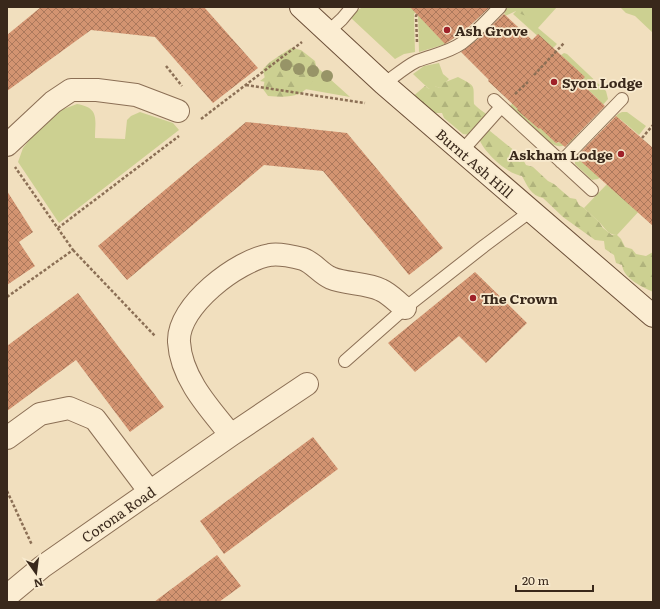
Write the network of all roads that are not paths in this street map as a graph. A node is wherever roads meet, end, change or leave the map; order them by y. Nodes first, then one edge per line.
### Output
1 (301, 7) edge
2 (352, 7) edge
3 (500, 7) edge
4 (328, 32) junction
5 (384, 84) junction
6 (622, 99) dead end
7 (178, 111) dead end
8 (461, 152) junction
9 (9, 153) edge
10 (561, 162) junction
11 (592, 190) dead end
12 (531, 211) junction
13 (405, 308) junction
14 (653, 316) edge
15 (345, 361) dead end
16 (307, 384) dead end
17 (231, 436) junction
18 (7, 438) edge
19 (150, 492) junction
20 (7, 596) edge

1 - 4 street, Burnt Ash Hill
2 - 4 lane
3 - 5 lane
4 - 5 street, Burnt Ash Hill
5 - 8 street, Burnt Ash Hill
6 - 10 lane
7 - 9 street
8 - 10 lane
8 - 12 street, Burnt Ash Hill
10 - 11 lane
12 - 13 lane
12 - 14 street, Burnt Ash Hill
13 - 15 lane
13 - 17 street
16 - 17 street, Corona Road
17 - 19 street, Corona Road
18 - 19 street
19 - 20 street, Corona Road

